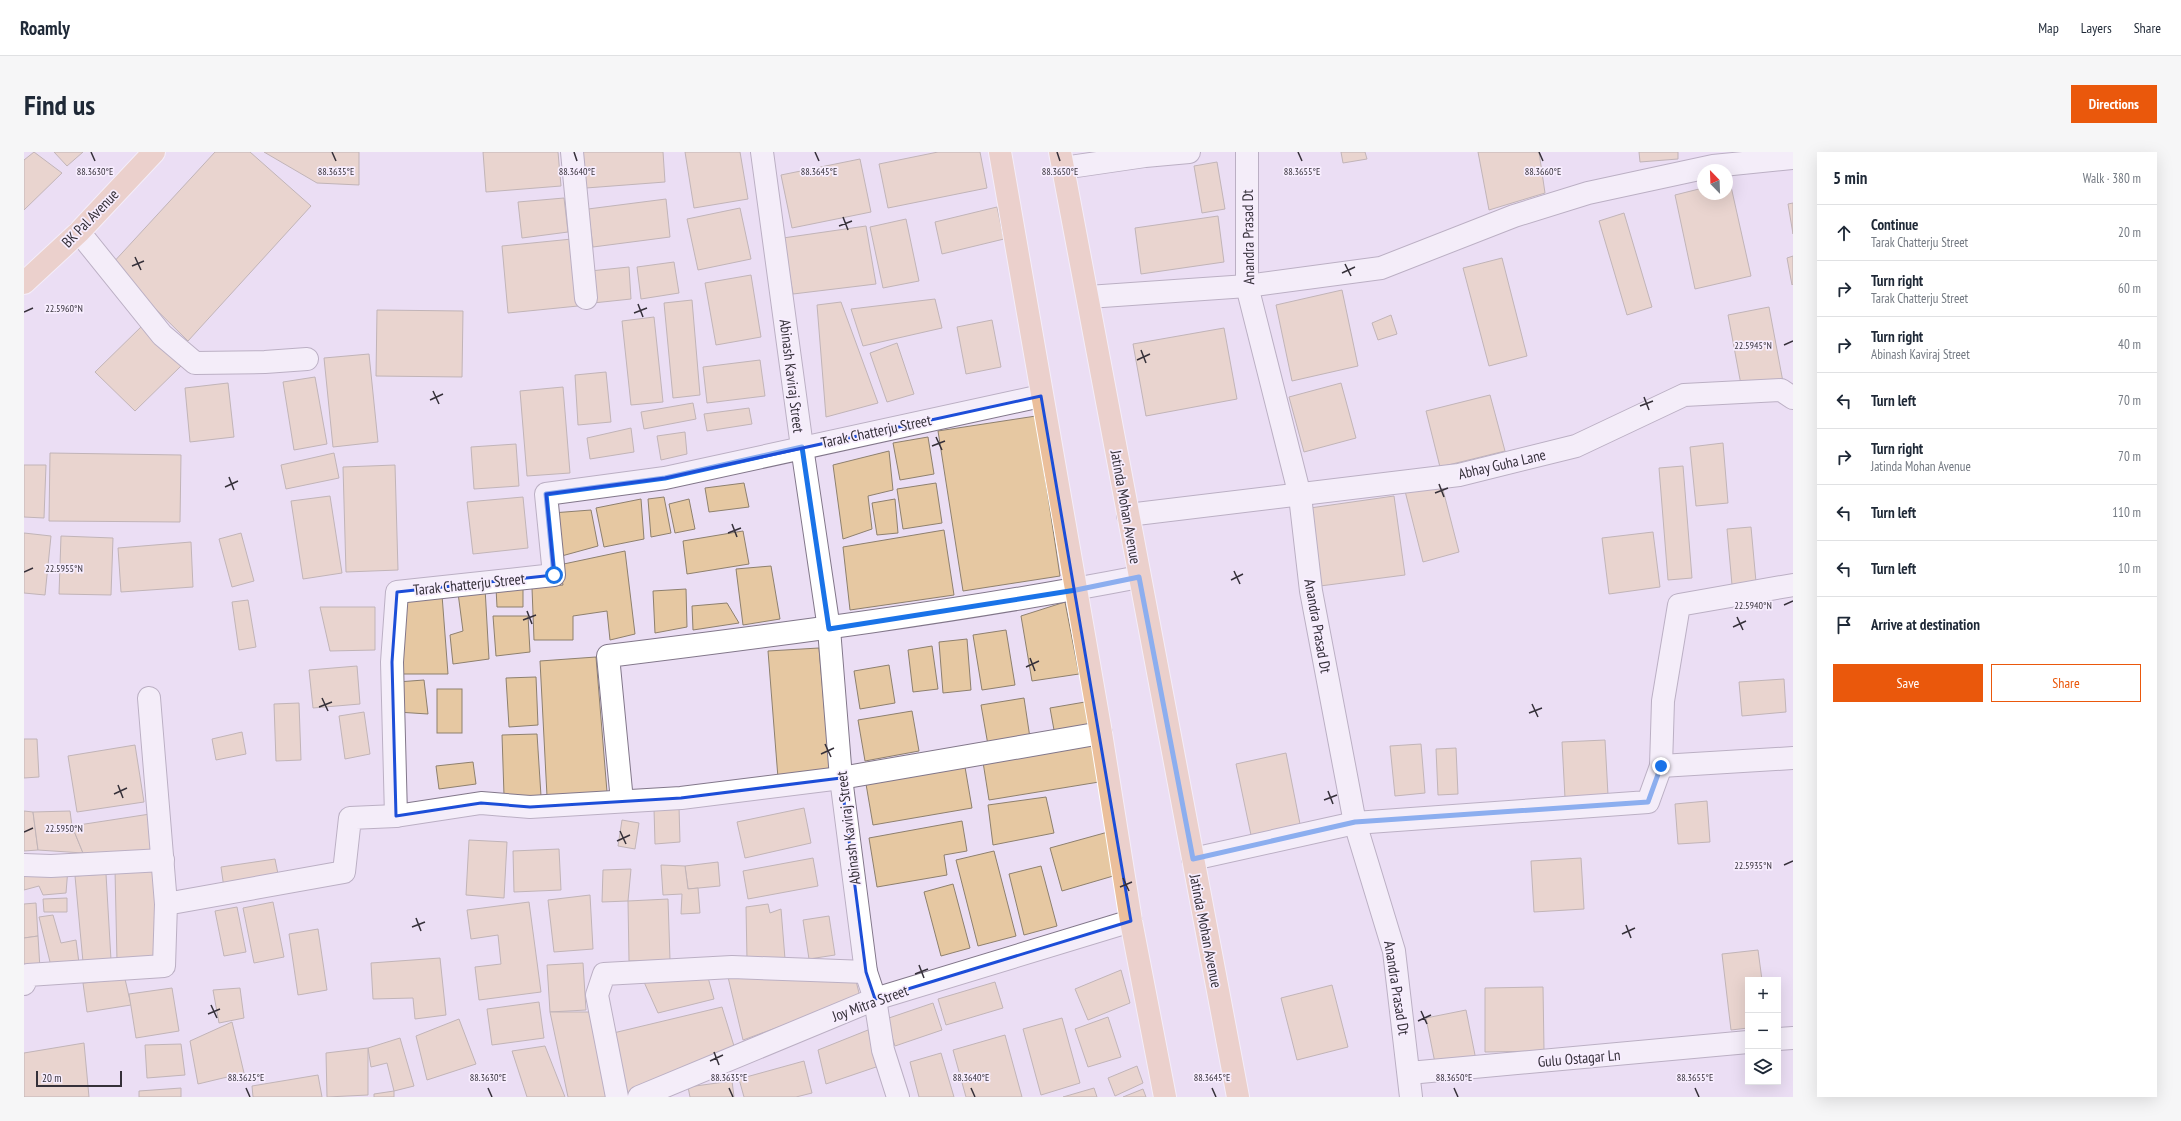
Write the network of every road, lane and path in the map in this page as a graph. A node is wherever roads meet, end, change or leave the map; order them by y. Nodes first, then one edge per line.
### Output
1 (154, 152) edge
2 (572, 152) edge
3 (762, 152) edge
4 (1000, 152) edge
5 (1189, 152) edge
6 (1246, 152) edge
7 (1793, 158) edge
8 (1061, 160) edge
9 (79, 232) junction
10 (24, 283) edge
11 (1247, 286) junction
12 (1088, 297) junction
13 (586, 298) dead end
14 (307, 359) dead end
15 (1041, 396) junction
16 (1793, 398) edge
17 (802, 447) junction
18 (1300, 496) junction
19 (1128, 515) junction
20 (1139, 577) junction
21 (1793, 585) edge
22 (1076, 590) junction
23 (829, 629) junction
24 (149, 698) dead end
25 (1101, 733) junction
26 (1793, 758) edge
27 (1661, 766) junction
28 (841, 778) junction
29 (622, 801) junction
30 (396, 816) junction
31 (1355, 822) junction
32 (1193, 859) junction
33 (163, 860) junction
34 (24, 865) edge
35 (166, 904) junction
36 (1131, 921) junction
37 (866, 972) junction
38 (24, 984) edge
39 (875, 999) junction
40 (1793, 1038) edge
41 (1781, 1039) edge
42 (1745, 1042) edge
43 (1409, 1073) junction
44 (617, 1097) edge
45 (639, 1097) edge
46 (898, 1097) edge
47 (1166, 1097) edge
48 (1238, 1097) edge
49 (1411, 1097) edge

1 - 9 main road, BK Pal Avenue
2 - 13 street
3 - 17 street, Abinash Kaviraj Street
4 - 15 main road
5 - 8 street
6 - 11 street, Anandra Prasad Dt
7 - 11 street
8 - 12 main road, Jatinda Mohan Avenue
9 - 10 main road, BK Pal Avenue
9 - 14 street
11 - 12 street
11 - 18 street, Anandra Prasad Dt
12 - 19 main road, Jatinda Mohan Avenue
15 - 17 street, Tarak Chatterju Street
15 - 22 main road
16 - 18 street, Abhay Guha Lane
17 - 23 street, Abinash Kaviraj Street
17 - 30 street, Tarak Chatterju Street
18 - 19 street, Abhay Guha Lane
18 - 31 street, Anandra Prasad Dt
19 - 20 main road, Jatinda Mohan Avenue
20 - 22 street
20 - 32 main road, Jatinda Mohan Avenue
21 - 27 street
22 - 23 street
22 - 25 main road
23 - 28 street, Abinash Kaviraj Street
23 - 29 street
24 - 33 street
25 - 28 street
25 - 36 main road
26 - 27 street
27 - 31 street
28 - 29 street
28 - 37 street, Abinash Kaviraj Street
29 - 30 street
30 - 35 street
31 - 32 street
31 - 43 street, Anandra Prasad Dt
32 - 48 main road, Jatinda Mohan Avenue
33 - 34 street
33 - 35 street
35 - 38 street
36 - 39 street, Joy Mitra Street
36 - 47 main road
37 - 39 street, Abinash Kaviraj Street
37 - 44 street
39 - 45 street, Joy Mitra Street
39 - 46 street, Abinash Kaviraj Street
40 - 41 street
42 - 43 street, Gulu Ostagar Ln
43 - 49 street, Anandra Prasad Dt

